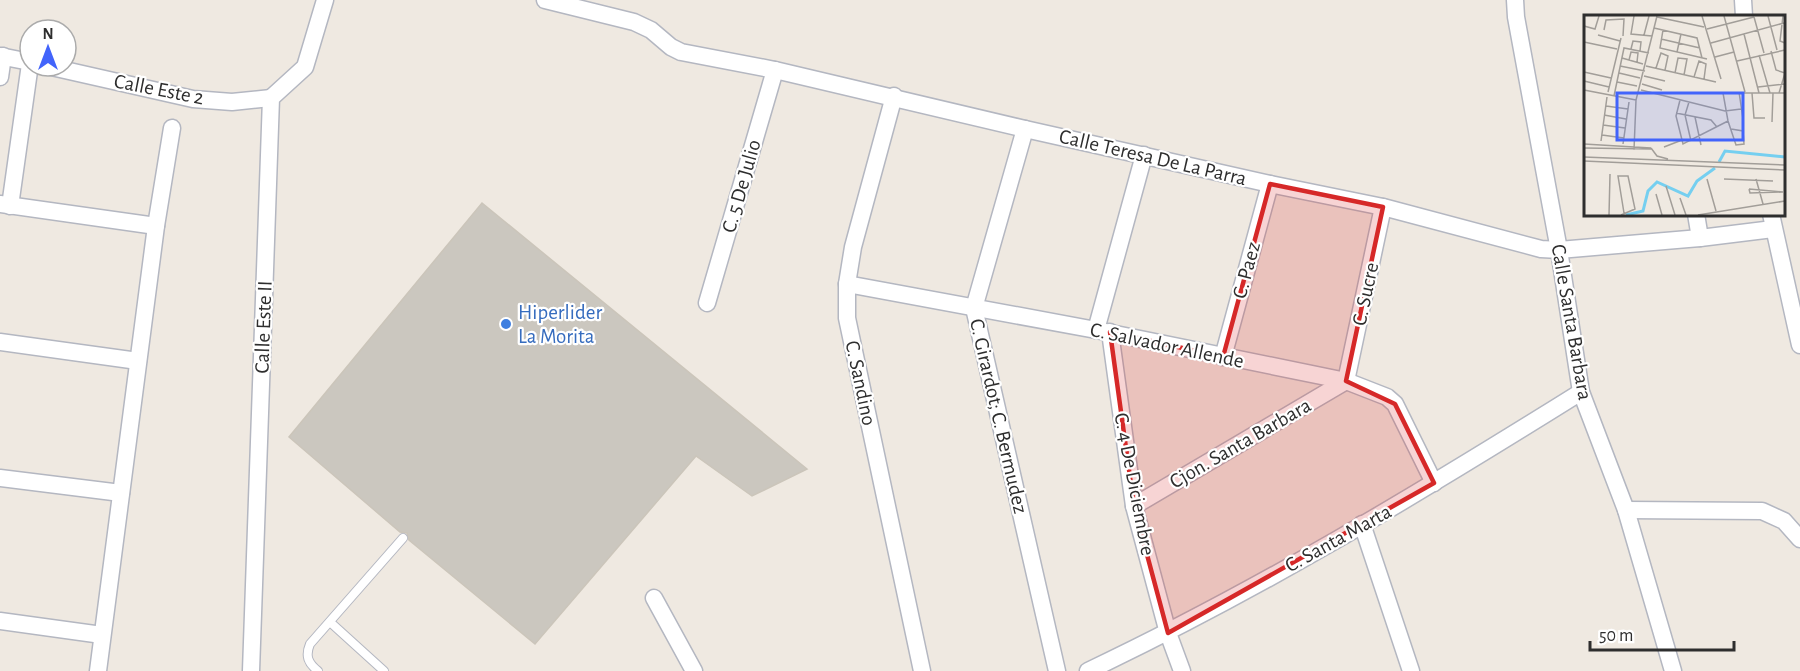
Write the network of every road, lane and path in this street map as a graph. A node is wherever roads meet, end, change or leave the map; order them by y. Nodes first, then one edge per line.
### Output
1 (325, 0) edge
2 (545, 0) edge
3 (1515, 0) edge
4 (1743, 0) edge
5 (1744, 15) edge
6 (1, 56) edge
7 (18, 60) edge
8 (775, 70) junction
9 (78, 73) edge
10 (0, 77) edge
11 (27, 78) edge
12 (894, 96) junction
13 (271, 98) junction
14 (172, 128) dead end
15 (1025, 129) junction
16 (1144, 155) junction
17 (1270, 184) junction
18 (5, 205) edge
19 (1383, 207) junction
20 (1696, 216) edge
21 (1772, 222) edge
22 (156, 226) junction
23 (1700, 238) junction
24 (1559, 250) junction
25 (847, 284) junction
26 (707, 303) dead end
27 (974, 308) junction
28 (1103, 331) junction
29 (0, 342) edge
30 (1800, 345) edge
31 (1223, 357) junction
32 (138, 361) junction
33 (1346, 381) junction
34 (1581, 392) junction
35 (0, 478) edge
36 (1434, 483) junction
37 (121, 493) junction
38 (1134, 506) junction
39 (1626, 510) junction
40 (1362, 524) junction
41 (403, 538) dead end
42 (1800, 539) edge
43 (654, 598) dead end
44 (0, 621) edge
45 (330, 622) junction
46 (1168, 633) junction
47 (102, 635) junction
48 (98, 671) edge
49 (251, 671) edge
50 (318, 671) edge
51 (384, 671) edge
52 (694, 671) edge
53 (922, 671) edge
54 (1057, 671) edge
55 (1088, 671) edge
56 (1182, 671) edge
57 (1411, 671) edge
58 (1673, 671) edge

1 - 13 street
2 - 8 street, Calle Teresa De La Parra
3 - 24 street, Calle Santa Barbara
4 - 5 street
6 - 7 street
6 - 10 street
8 - 12 street, Calle Teresa De La Parra
8 - 26 street, C. 5 De Julio
9 - 13 street, Calle Este 2
11 - 18 street
12 - 15 street, Calle Teresa De La Parra
12 - 25 street, C. Sandino
13 - 49 street, Calle Este II
14 - 22 street
15 - 16 street, Calle Teresa De La Parra
15 - 27 street, C. Girardot; C. Bermudez
16 - 17 street, Calle Teresa De La Parra
16 - 28 street, C. 4 De Diciembre
17 - 19 street, Calle Teresa De La Parra
17 - 31 street, C. Paez
18 - 22 street
19 - 24 street, Calle Teresa De La Parra
19 - 33 street, C. Sucre
20 - 23 street
21 - 23 street, Calle Teresa De La Parra
21 - 30 street
22 - 32 street
23 - 24 street, Calle Teresa De La Parra
24 - 34 street, Calle Santa Barbara
25 - 27 street, C. Salvador Allende
25 - 53 street, C. Sandino
27 - 28 street, C. Salvador Allende
27 - 54 street, C. Girardot; C. Bermudez
28 - 31 street, C. Salvador Allende
28 - 38 street, C. 4 De Diciembre
29 - 32 street
31 - 33 street, C. Salvador Allende
32 - 37 street
33 - 36 street, C. Salvador Allende
33 - 38 street, Cjon. Santa Barbara
34 - 36 street, C. Santa Marta
34 - 39 street, Calle Santa Barbara
35 - 37 street
36 - 40 street, C. Santa Marta
37 - 47 street
38 - 46 street, C. 4 De Diciembre
39 - 42 street
39 - 58 street, Calle Santa Barbara
40 - 46 street, C. Santa Marta
40 - 57 street
41 - 45 lane
43 - 52 street
44 - 47 street
45 - 50 lane
45 - 51 lane
46 - 55 street, C. Santa Marta
46 - 56 street, C. 4 De Diciembre
47 - 48 street

